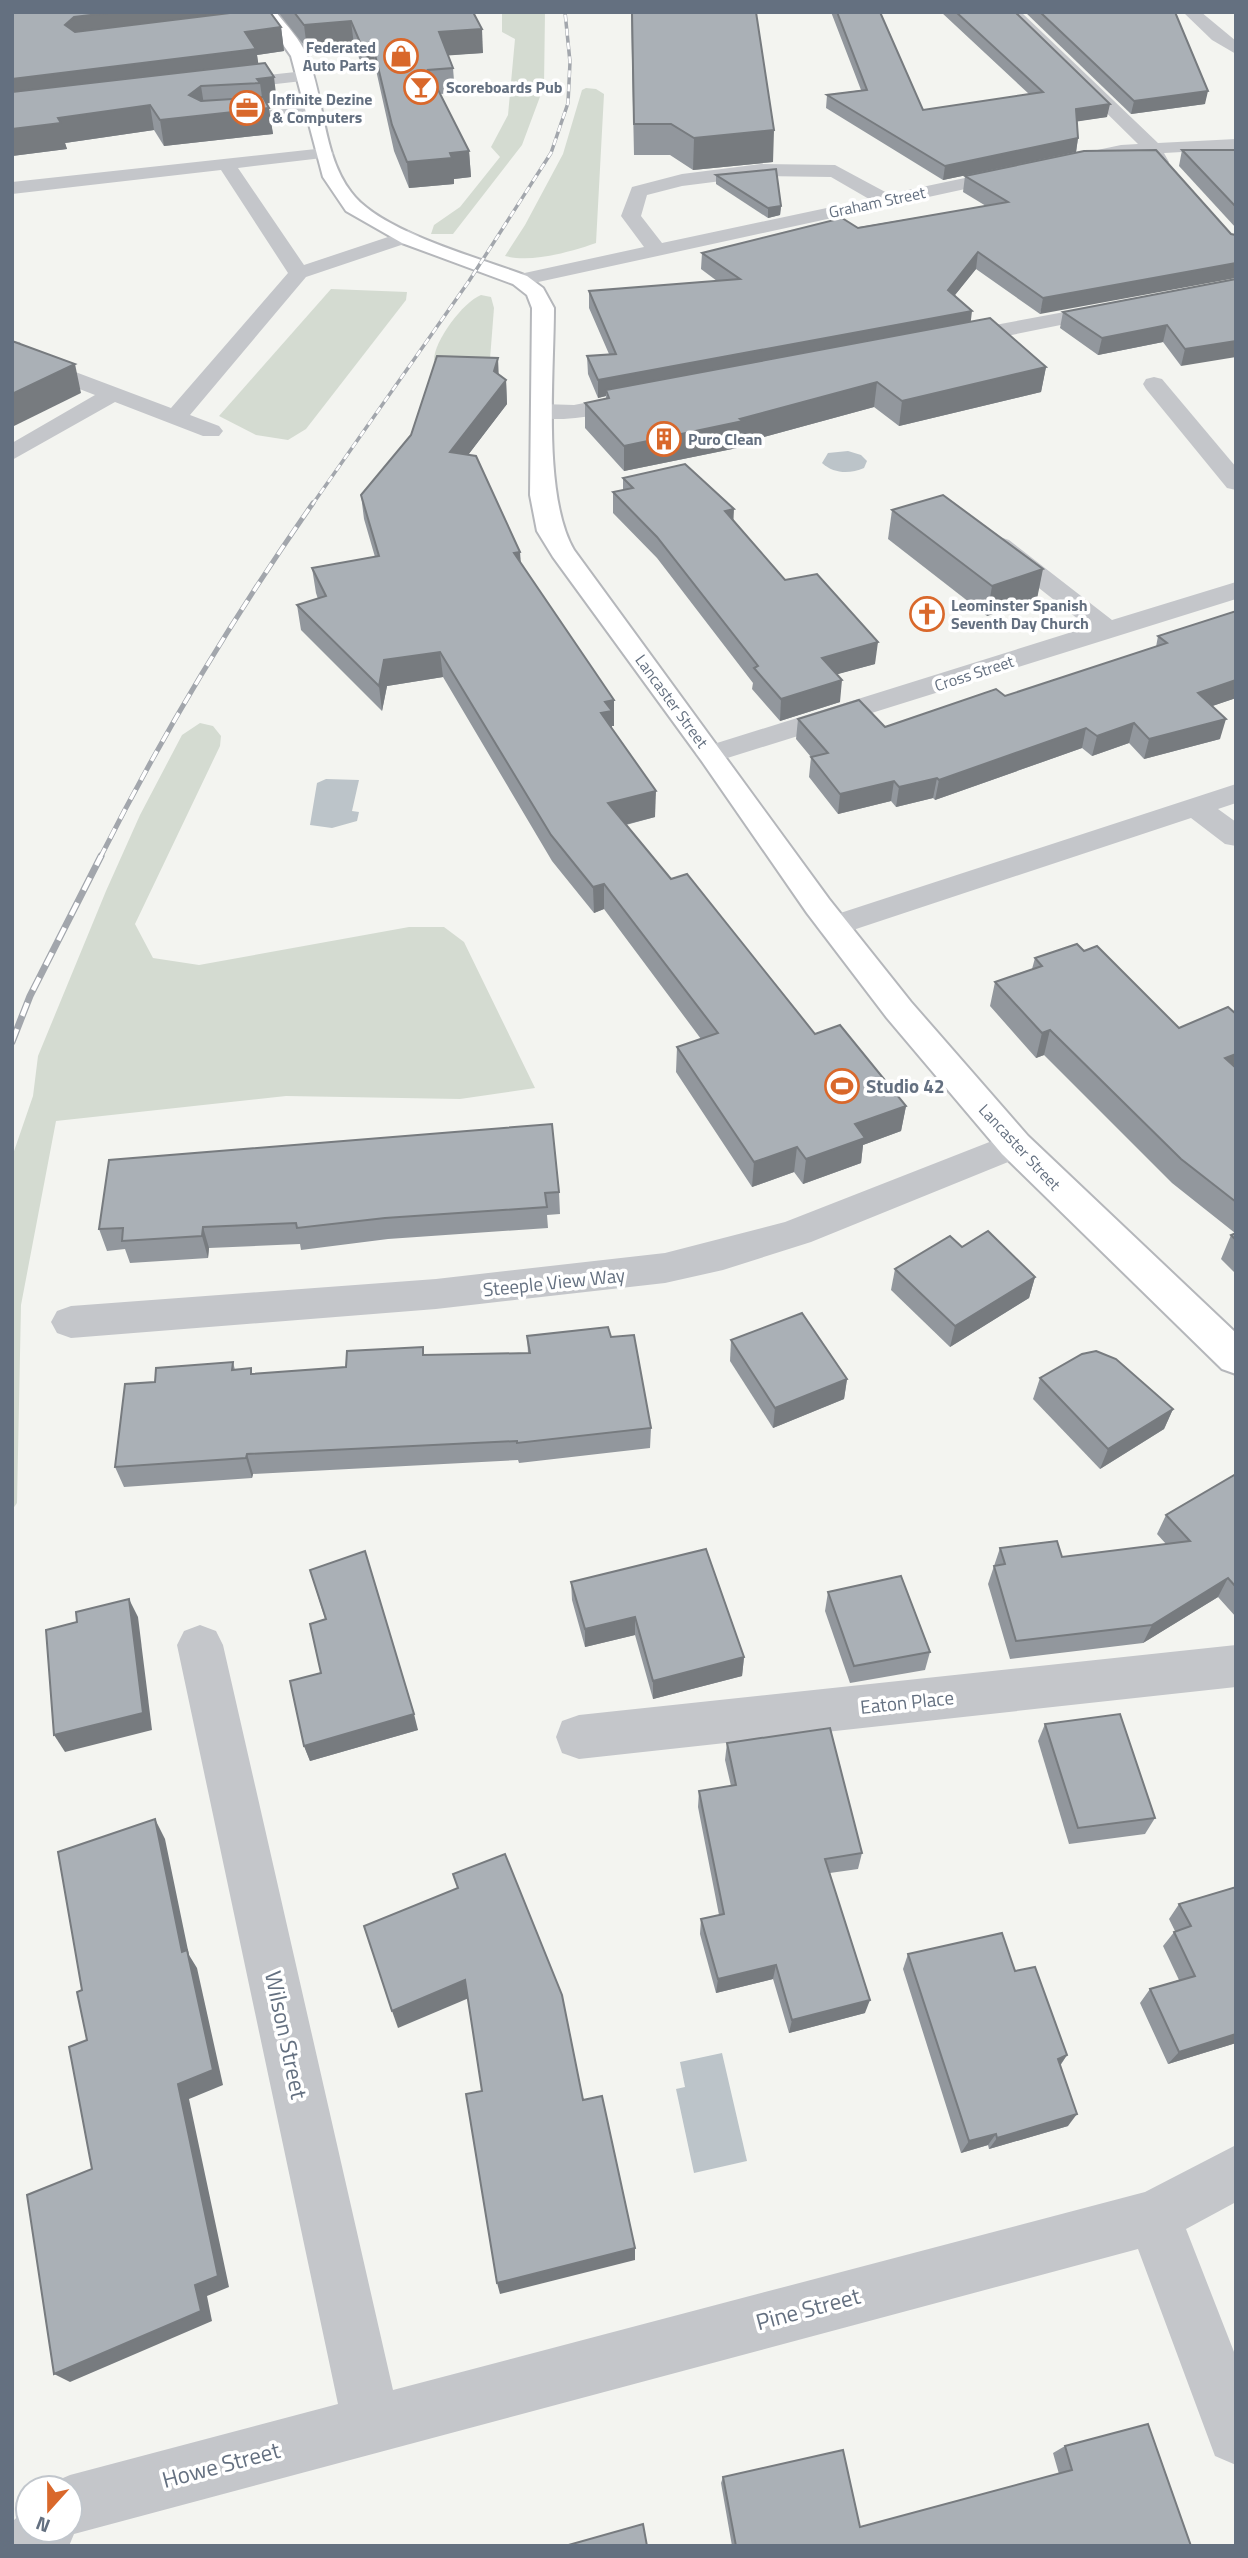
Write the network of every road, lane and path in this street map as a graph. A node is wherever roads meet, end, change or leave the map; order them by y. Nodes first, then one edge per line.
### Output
1 (1012, 12) edge
2 (1191, 12) edge
3 (273, 19) edge
4 (257, 27) edge
5 (1236, 49) edge
6 (304, 76) junction
7 (206, 87) edge
8 (312, 112) junction
9 (205, 120) edge
10 (1236, 144) edge
11 (1152, 147) junction
12 (326, 153) junction
13 (226, 164) junction
14 (333, 174) junction
15 (1173, 175) edge
16 (240, 185) junction
17 (12, 188) edge
18 (885, 201) junction
19 (410, 236) junction
20 (657, 250) junction
21 (299, 273) junction
22 (520, 280) junction
23 (1128, 306) edge
24 (925, 345) edge
25 (12, 347) edge
26 (1154, 384) dead end
27 (113, 394) junction
28 (655, 396) edge
29 (542, 411) junction
30 (176, 418) junction
31 (211, 431) dead end
32 (12, 453) edge
33 (1236, 483) edge
34 (980, 529) edge
35 (1236, 590) edge
36 (1108, 630) junction
37 (711, 754) junction
38 (1236, 793) edge
39 (1195, 806) junction
40 (1236, 837) edge
41 (832, 926) junction
42 (1015, 1145) junction
43 (71, 1322) dead end
44 (1236, 1358) edge
45 (200, 1644) dead end
46 (1236, 1666) edge
47 (579, 1737) dead end
48 (1236, 2172) edge
49 (1154, 2217) junction
50 (372, 2425) junction
51 (1236, 2435) edge
52 (84, 2501) edge

1 - 11 street
2 - 5 street
3 - 4 street
3 - 6 main road, Lancaster Street
6 - 7 street
6 - 8 main road, Lancaster Street
8 - 9 street
8 - 12 main road, Lancaster Street
10 - 11 street, Graham Street
11 - 15 street
11 - 18 street, Graham Street
12 - 13 street
12 - 14 main road, Lancaster Street
13 - 16 street
13 - 17 street
14 - 16 street
14 - 19 main road, Lancaster Street
16 - 21 street
18 - 20 street, Graham Street
18 - 20 street
19 - 21 street
19 - 22 main road, Lancaster Street
20 - 22 street, Graham Street
21 - 30 street
22 - 29 main road, Lancaster Street
23 - 24 street
25 - 27 street
26 - 33 street
27 - 30 street
27 - 32 street
28 - 29 street
29 - 37 main road, Lancaster Street
30 - 31 street
34 - 36 street
35 - 36 street, Cross Street
36 - 37 street, Cross Street
37 - 41 main road, Lancaster Street
38 - 39 street
39 - 40 street
39 - 41 street
41 - 42 main road, Lancaster Street
42 - 43 street, Steeple View Way
42 - 44 main road, Lancaster Street
45 - 50 street, Wilson Street
46 - 47 street, Eaton Place
48 - 49 street, Pine Street
49 - 50 street, Pine Street
49 - 51 street
50 - 52 street, Howe Street

